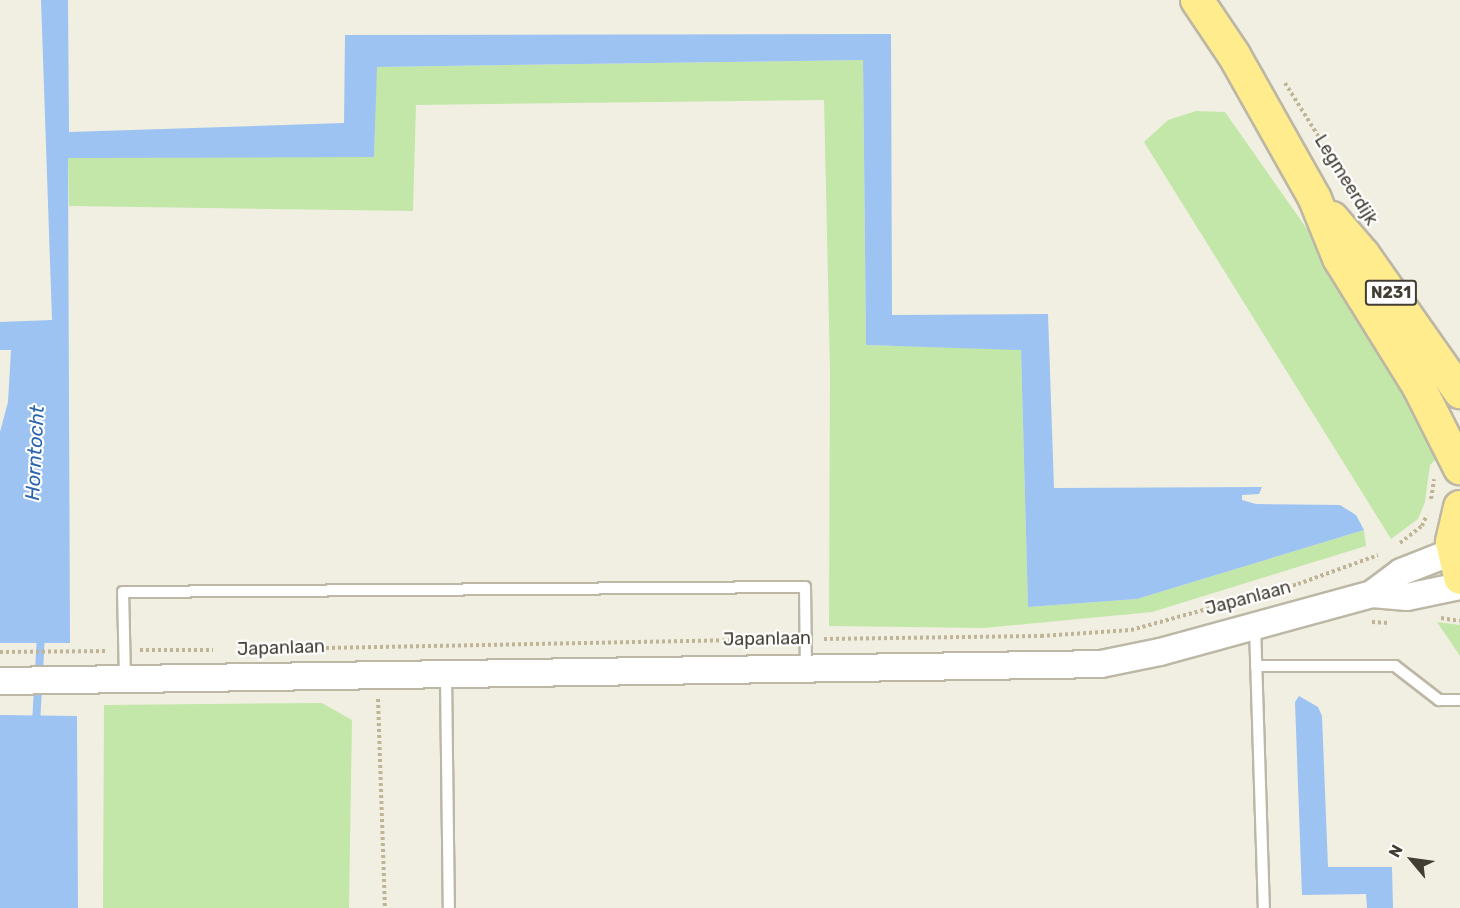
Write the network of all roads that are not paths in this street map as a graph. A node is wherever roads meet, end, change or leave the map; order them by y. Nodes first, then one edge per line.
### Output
1 (1197, 0) edge
2 (1315, 200) junction
3 (1460, 392) edge
4 (1458, 452) edge
5 (1460, 507) edge
6 (1456, 565) edge
7 (1460, 586) edge
8 (1372, 594) junction
9 (1255, 626) junction
10 (1256, 666) junction
11 (806, 668) junction
12 (446, 675) junction
13 (125, 679) junction
14 (0, 681) edge
15 (1460, 700) edge
16 (449, 908) edge
17 (1264, 908) edge

1 - 2 main road, Legmeerdijk / N231
2 - 3 main road, Legmeerdijk / N231
2 - 4 main road, Legmeerdijk / N231
5 - 6 main road
6 - 8 street, Japanlaan
7 - 8 street, Japanlaan
8 - 9 street, Japanlaan
9 - 10 lane
9 - 11 street, Japanlaan
10 - 15 lane
10 - 17 lane
11 - 12 street, Japanlaan
11 - 13 lane
12 - 13 street, Japanlaan
12 - 16 lane
13 - 14 street, Japanlaan

